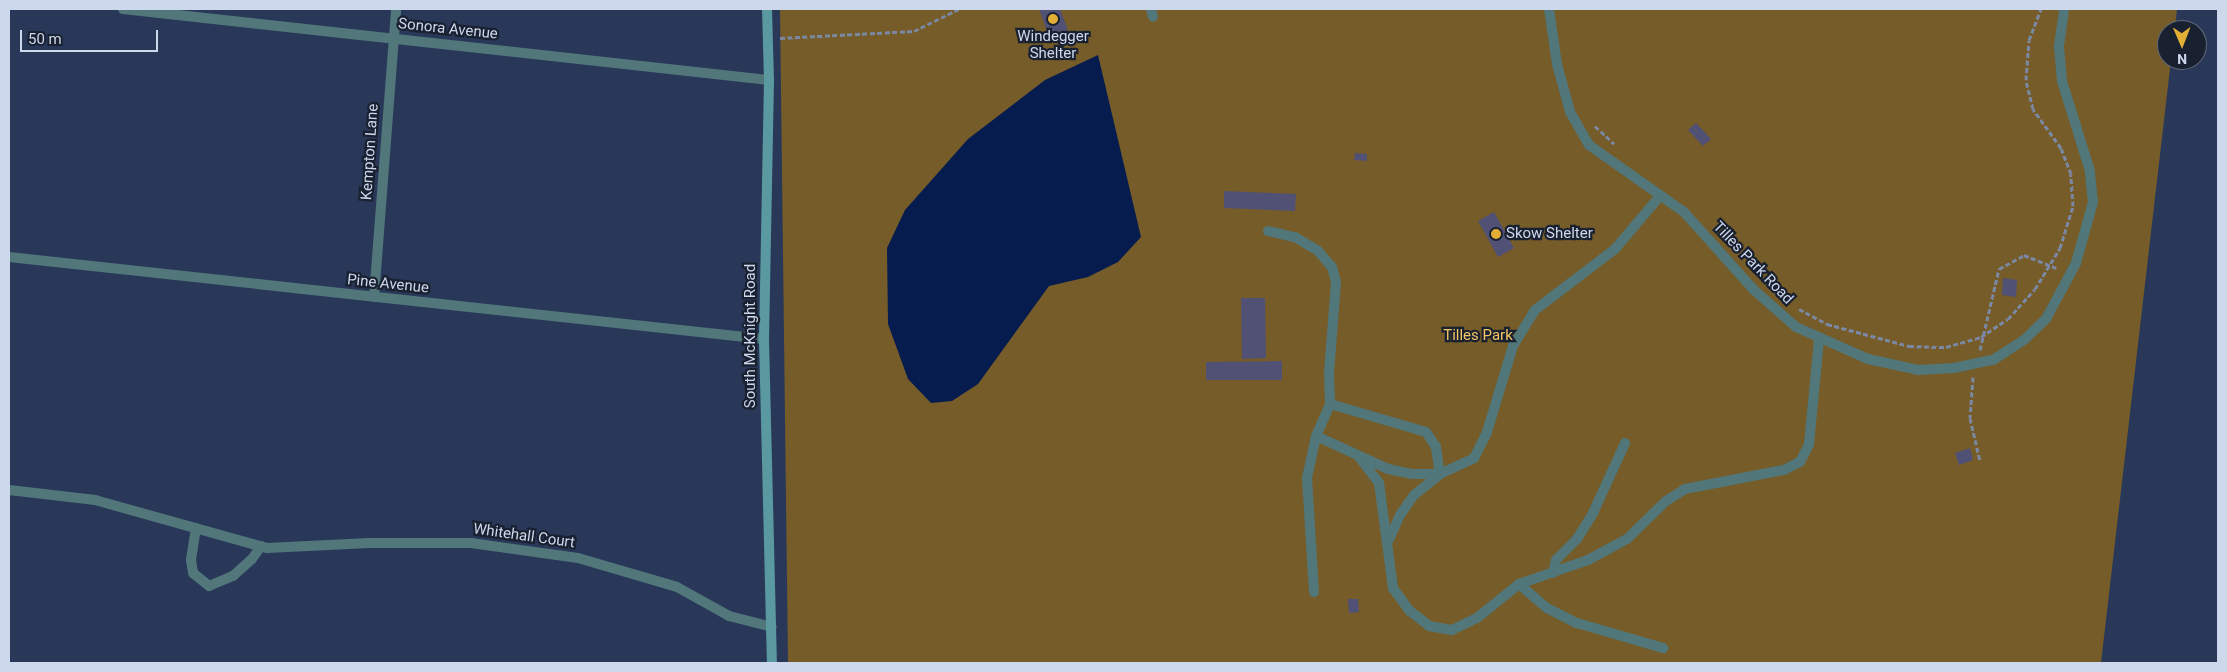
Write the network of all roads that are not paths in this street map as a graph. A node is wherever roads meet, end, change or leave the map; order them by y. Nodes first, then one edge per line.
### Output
1 (123, 9) edge
2 (396, 9) edge
3 (767, 9) edge
4 (1549, 9) edge
5 (2064, 9) edge
6 (393, 38) junction
7 (769, 80) junction
8 (1660, 196) junction
9 (1268, 231) dead end
10 (9, 257) edge
11 (374, 297) junction
12 (764, 339) junction
13 (1819, 340) junction
14 (1330, 404) junction
15 (1316, 436) junction
16 (1625, 443) dead end
17 (1360, 458) junction
18 (1440, 474) junction
19 (9, 490) edge
20 (196, 528) junction
21 (1389, 541) junction
22 (261, 546) junction
23 (1553, 572) junction
24 (1519, 584) junction
25 (1314, 592) dead end
26 (772, 627) junction
27 (1663, 648) dead end
28 (772, 663) edge

1 - 6 street, Sonora Avenue
2 - 6 street, Kempton Lane
3 - 7 main road, South McKnight Road
4 - 8 street, Tilles Park Road
5 - 13 street, Tilles Park Road
6 - 7 street, Sonora Avenue
6 - 11 street, Kempton Lane
7 - 12 main road, South McKnight Road
8 - 13 street, Tilles Park Road
8 - 18 street
9 - 14 street
10 - 11 street, Pine Avenue
11 - 12 street, Pine Avenue
12 - 26 main road, South McKnight Road
13 - 23 street
14 - 15 street
14 - 18 street
15 - 17 street
15 - 25 street
16 - 23 street
17 - 18 street
17 - 21 street
18 - 21 street
19 - 20 street, Whitehall Court
20 - 22 street, Whitehall Court
20 - 22 street
21 - 24 street
22 - 26 street, Whitehall Court
23 - 24 street
24 - 27 street
26 - 28 main road, South McKnight Road

